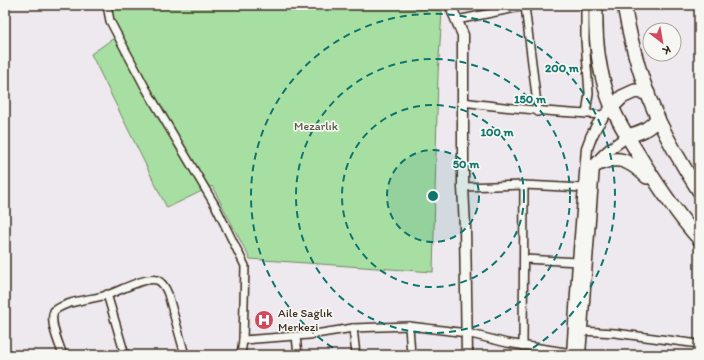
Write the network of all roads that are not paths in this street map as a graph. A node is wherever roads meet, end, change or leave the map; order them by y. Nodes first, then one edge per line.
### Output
1 (107, 5) edge
2 (450, 5) edge
3 (528, 5) edge
4 (585, 5) edge
5 (596, 5) edge
6 (624, 5) edge
7 (457, 20) junction
8 (648, 94) junction
9 (463, 102) junction
10 (607, 111) junction
11 (538, 112) junction
12 (586, 114) junction
13 (658, 118) junction
14 (628, 136) junction
15 (594, 166) junction
16 (524, 185) junction
17 (463, 187) junction
18 (659, 187) junction
19 (584, 188) junction
20 (699, 191) edge
21 (699, 239) edge
22 (525, 259) junction
23 (578, 262) junction
24 (107, 294) junction
25 (409, 326) junction
26 (353, 328) junction
27 (582, 331) junction
28 (467, 333) junction
29 (296, 336) junction
30 (243, 340) junction
31 (699, 344) edge
32 (523, 346) junction
33 (699, 347) edge
34 (575, 354) edge
35 (63, 355) edge
36 (125, 355) edge
37 (185, 355) edge
38 (241, 355) edge
39 (298, 355) edge
40 (356, 355) edge
41 (411, 355) edge
42 (467, 355) edge
43 (699, 355) edge

1 - 30 street
2 - 7 main road
3 - 7 street
3 - 11 street
4 - 12 street
5 - 10 highway
6 - 8 highway
7 - 9 main road
8 - 10 highway
8 - 13 highway
9 - 11 street
9 - 17 main road
10 - 12 street
10 - 14 highway
10 - 19 main road
11 - 12 street
13 - 14 highway
13 - 20 highway
14 - 15 main road
14 - 18 highway
15 - 18 highway
15 - 27 main road
16 - 17 street
16 - 19 street
16 - 22 street
17 - 28 main road
18 - 21 highway
19 - 23 main road
22 - 23 street
22 - 32 street
23 - 34 main road
24 - 35 street
24 - 36 street
24 - 37 street
25 - 26 street
25 - 28 street
25 - 41 street
26 - 29 street
26 - 40 street
27 - 31 street
27 - 34 main road
28 - 32 street
28 - 42 main road
29 - 30 street
29 - 39 street
30 - 38 street
32 - 34 street
33 - 43 street

